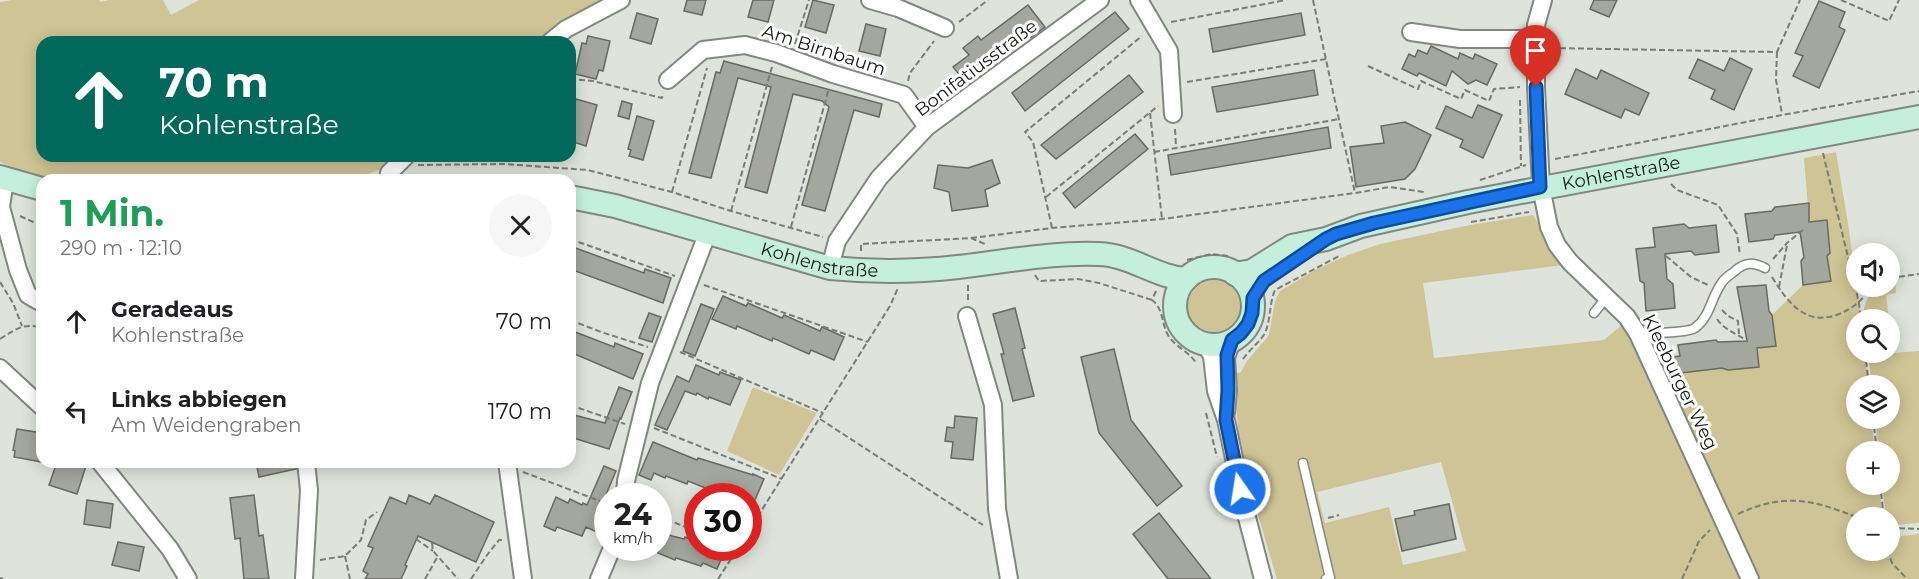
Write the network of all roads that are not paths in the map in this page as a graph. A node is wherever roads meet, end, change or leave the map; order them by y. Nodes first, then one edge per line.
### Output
1 (621, 0) edge
2 (870, 0) edge
3 (1100, 0) edge
4 (1139, 0) edge
5 (1542, 0) edge
6 (945, 28) road end
7 (1411, 33) dead end
8 (557, 36) edge
9 (1536, 43) junction
10 (668, 80) road end
11 (1173, 114) road end
12 (1919, 117) edge
13 (927, 127) junction
14 (400, 162) edge
15 (390, 174) edge
16 (2, 178) edge
17 (36, 187) edge
18 (1540, 187) junction
19 (576, 198) edge
20 (1, 207) edge
21 (708, 232) junction
22 (1326, 239) junction
23 (1075, 254) junction
24 (830, 268) junction
25 (1765, 268) road end
26 (1235, 274) junction
27 (1186, 279) junction
28 (1606, 297) junction
29 (36, 300) edge
30 (1252, 302) junction
31 (1175, 303) junction
32 (1594, 313) dead end
33 (967, 316) road end
34 (1638, 334) junction
35 (1232, 340) junction
36 (1206, 344) junction
37 (0, 368) edge
38 (1220, 369) junction
39 (36, 401) edge
40 (1303, 463) dead end
41 (105, 468) edge
42 (307, 468) edge
43 (508, 468) edge
44 (626, 483) edge
45 (607, 561) edge
46 (305, 571) edge
47 (188, 579) edge
48 (523, 579) edge
49 (599, 579) edge
50 (1009, 579) edge
51 (1263, 579) edge
52 (1326, 579) edge
53 (1750, 579) edge

1 - 8 street
2 - 6 street
3 - 13 street, Bonifatiusstraße
4 - 11 street
5 - 9 street, Kleeburger Weg
7 - 9 street
9 - 18 street, Kleeburger Weg
10 - 13 street, Am Birnbaum
12 - 18 main road, Kohlenstraße
13 - 24 street, Bonifatiusstraße
14 - 15 street
16 - 17 main road
16 - 20 street
18 - 22 main road, Kohlenstraße
18 - 28 street, Kleeburger Weg
19 - 21 main road, Kohlenstraße
20 - 29 street
21 - 24 main road, Kohlenstraße
21 - 44 street
22 - 26 main road, Kohlenstraße
22 - 30 main road, Kohlenstraße
23 - 24 main road, Kohlenstraße
23 - 27 main road, Kohlenstraße
23 - 31 main road, Kohlenstraße
25 - 34 lane
26 - 27 main road, Kohlenstraße
26 - 30 main road
27 - 31 main road
28 - 32 lane
28 - 34 street, Kleeburger Weg
30 - 35 main road, Kohlenstraße
31 - 36 main road, Kohlenstraße
33 - 50 street
34 - 53 street, Kleeburger Weg
35 - 36 main road
35 - 38 street
36 - 38 street
37 - 39 street
38 - 51 street
40 - 52 lane
41 - 47 street
42 - 46 street
43 - 48 street
45 - 49 street

